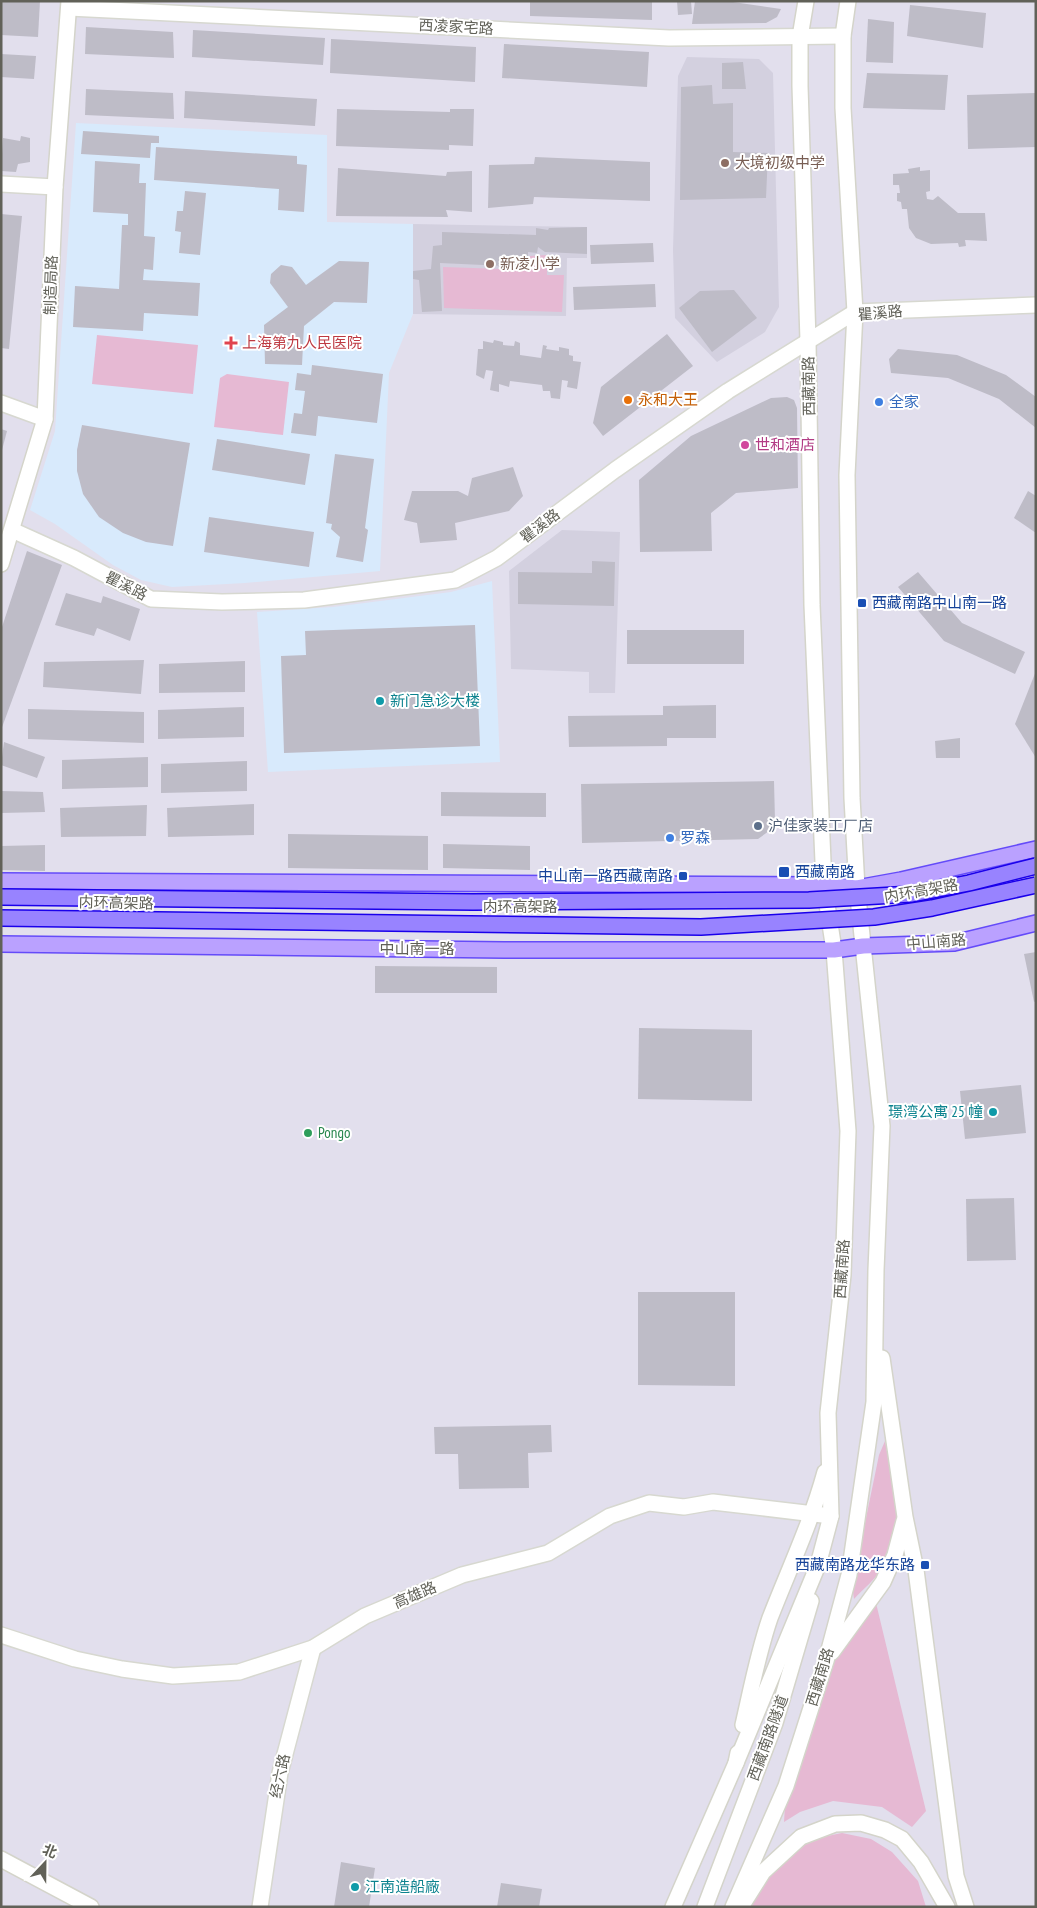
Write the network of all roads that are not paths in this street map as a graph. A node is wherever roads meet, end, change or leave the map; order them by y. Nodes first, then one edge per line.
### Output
1 (806, 1) edge
2 (848, 1) edge
3 (69, 4) edge
4 (843, 36) junction
5 (800, 37) junction
6 (1, 184) edge
7 (55, 188) junction
8 (1036, 305) edge
9 (855, 312) junction
10 (808, 341) junction
11 (1, 403) edge
12 (45, 419) junction
13 (12, 530) junction
14 (1, 564) edge
15 (1036, 849) edge
16 (1036, 866) edge
17 (1, 881) edge
18 (824, 885) junction
19 (1036, 885) edge
20 (857, 888) junction
21 (1, 897) edge
22 (1, 918) edge
23 (1036, 922) edge
24 (1, 944) edge
25 (863, 946) junction
26 (834, 950) junction
27 (875, 1316) junction
28 (830, 1459) junction
29 (813, 1514) junction
30 (831, 1516) junction
31 (906, 1517) junction
32 (818, 1565) junction
33 (1, 1635) edge
34 (313, 1648) junction
35 (826, 1660) junction
36 (736, 1763) junction
37 (1, 1859) edge
38 (91, 1907) edge
39 (260, 1907) edge
40 (673, 1907) edge
41 (705, 1907) edge
42 (733, 1907) edge
43 (741, 1907) edge
44 (947, 1907) edge
45 (966, 1907) edge

1 - 5 main road, 西藏南路
2 - 4 main road, 西藏南路
3 - 5 main road, 西凌家宅路
3 - 7 main road, 制造局路
4 - 5 main road, 西凌家宅路
4 - 9 main road, 西藏南路
5 - 10 main road, 西藏南路
6 - 7 main road
7 - 12 main road, 制造局路
8 - 9 main road, 瞿溪路
9 - 10 main road, 瞿溪路
9 - 20 main road, 西藏南路
10 - 13 main road, 瞿溪路
10 - 18 main road, 西藏南路
11 - 12 main road
12 - 13 main road, 制造局路
13 - 14 main road, 制造局路
15 - 20 main road
16 - 21 highway, 内环高架路, bridge
17 - 18 main road
18 - 20 main road
18 - 26 main road, 西藏南路
19 - 22 highway, 内环高架路, bridge
20 - 25 main road, 西藏南路
23 - 25 main road, 中山南路
24 - 26 main road, 中山南一路
25 - 26 main road, 中山南路
25 - 27 main road, 西藏南路
26 - 28 main road, 西藏南路
27 - 31 main road, 西藏南路
27 - 35 main road, 西藏南路
28 - 29 main road, 西藏南路
28 - 30 main road, 西藏南路
29 - 30 main road, 高雄路
29 - 34 main road, 高雄路
29 - 36 main road, 西藏南路
30 - 32 main road, 西藏南路
31 - 35 main road
31 - 45 main road, 西藏南路
32 - 36 main road, 西藏南路
32 - 41 main road, 西藏南路隧道
33 - 34 main road, 高雄路
34 - 39 main road, 经六路
35 - 42 main road, 西藏南路
36 - 40 main road, 西藏南路
37 - 38 main road
43 - 44 main road

